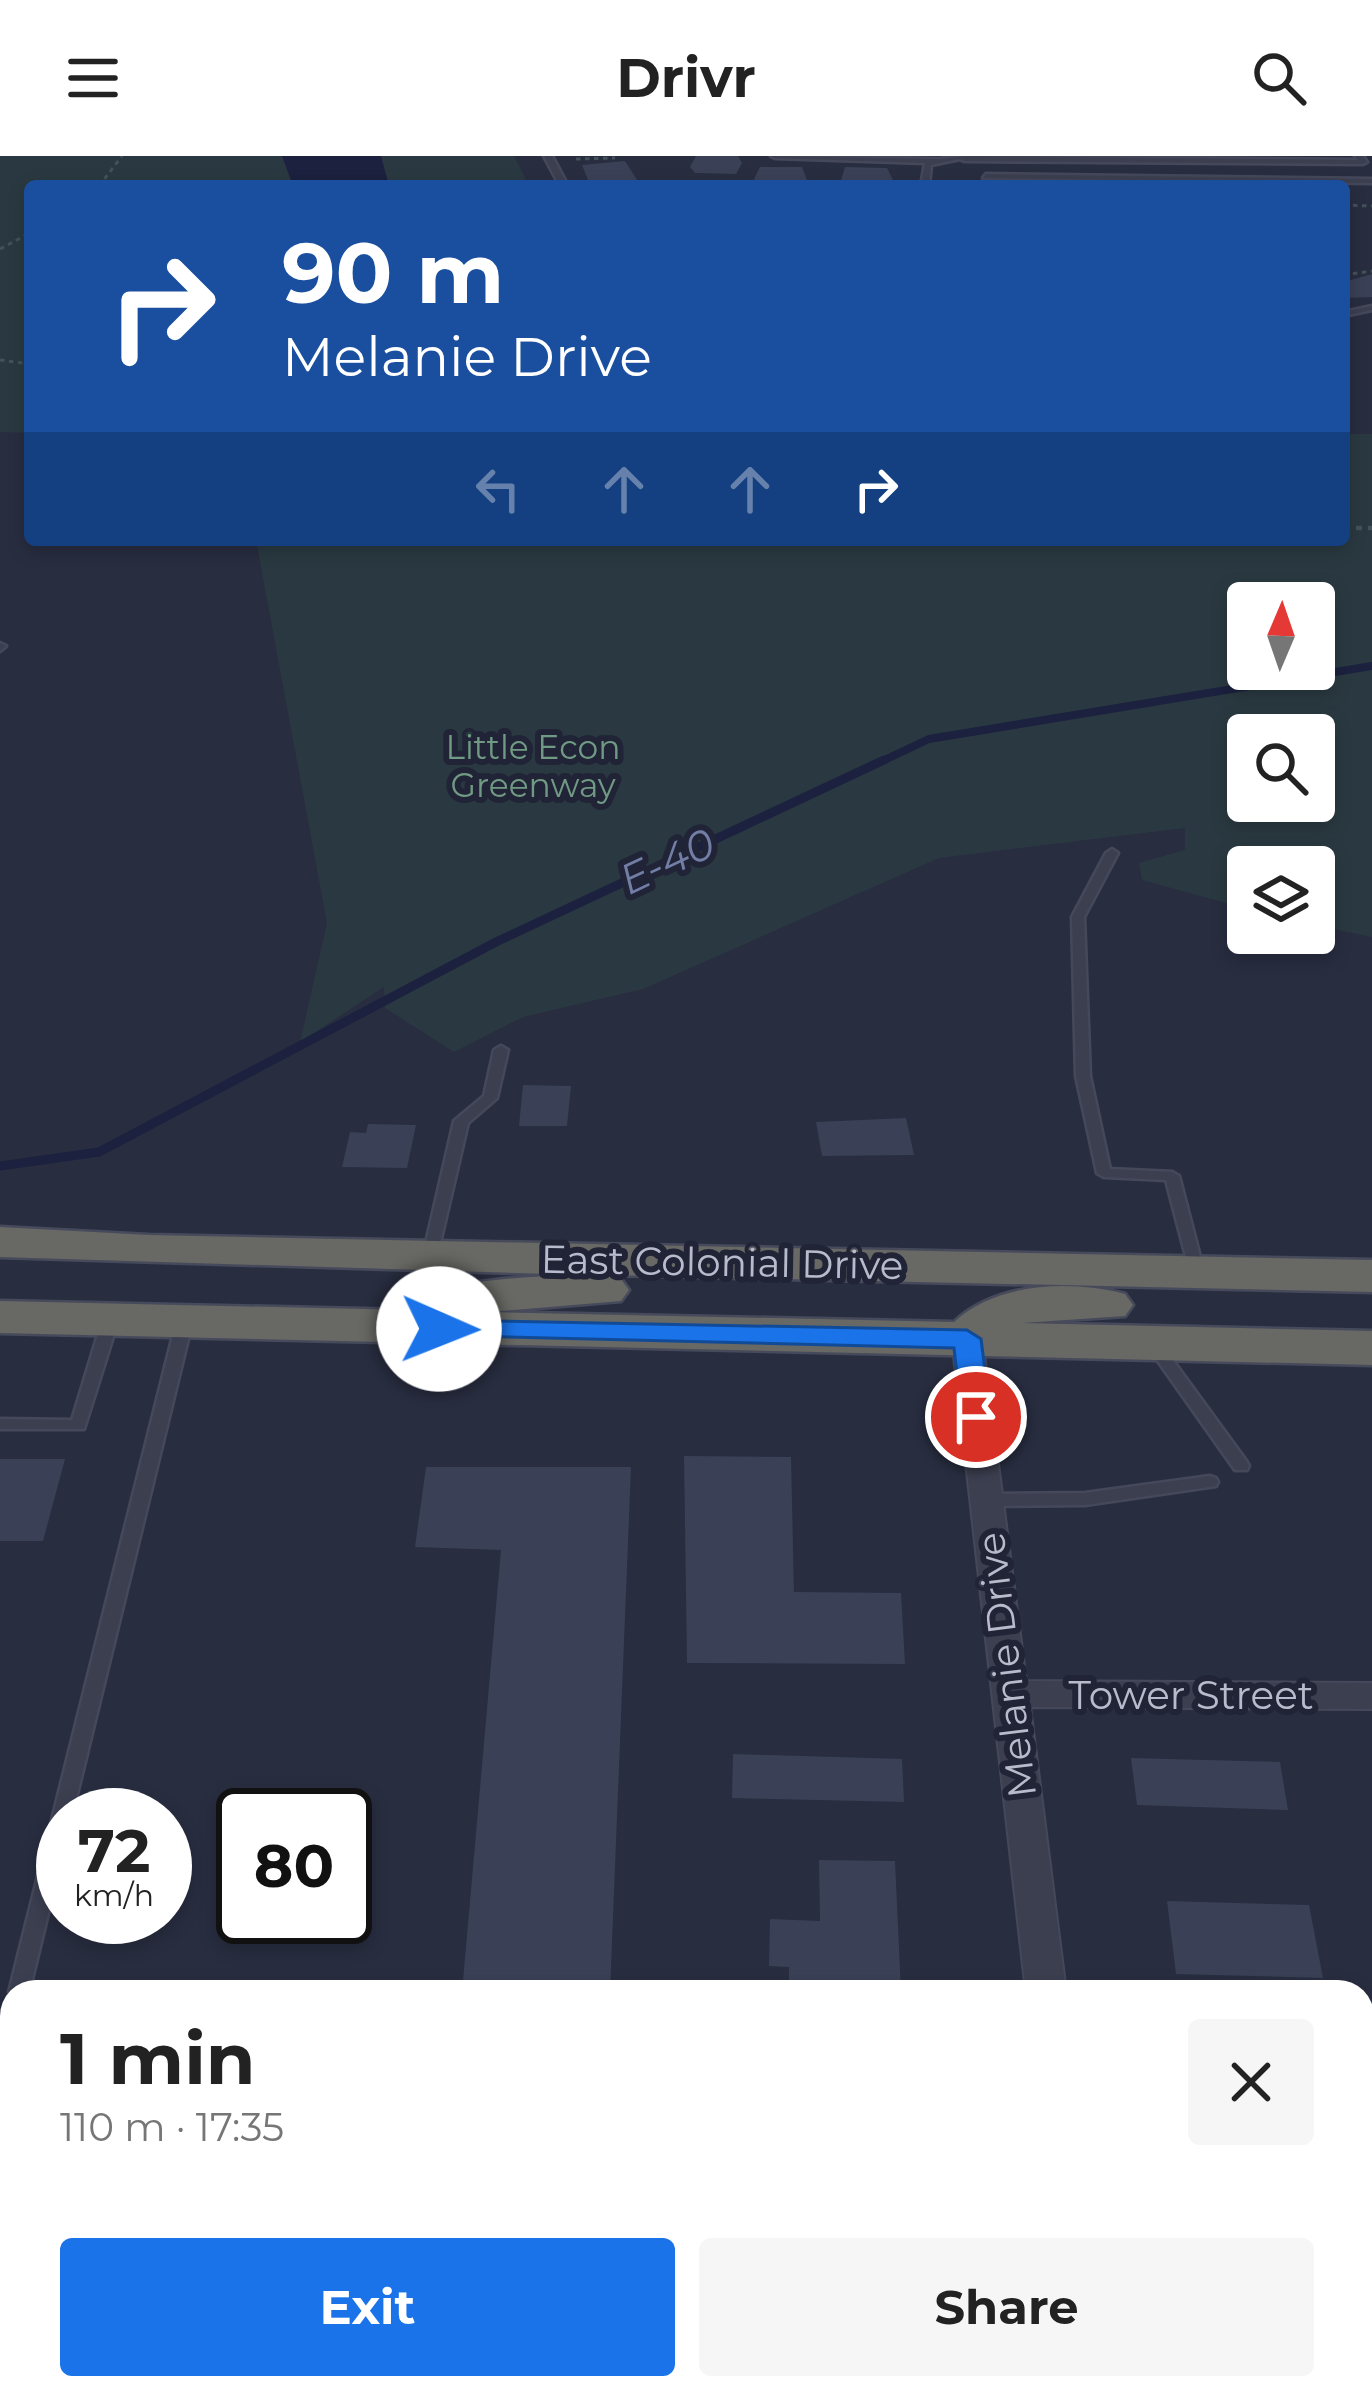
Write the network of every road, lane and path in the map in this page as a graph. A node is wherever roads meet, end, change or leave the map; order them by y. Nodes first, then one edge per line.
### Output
1 (574, 156) edge
2 (776, 156) edge
3 (1359, 156) edge
4 (964, 157) edge
5 (615, 158) edge
6 (935, 161) junction
7 (986, 176) dead end
8 (924, 180) edge
9 (1100, 180) edge
10 (1112, 853) dead end
11 (501, 1050) dead end
12 (0, 1242) edge
13 (430, 1256) junction
14 (642, 1260) junction
15 (1197, 1272) junction
16 (1260, 1273) junction
17 (1372, 1276) edge
18 (0, 1317) edge
19 (110, 1321) junction
20 (184, 1323) junction
21 (312, 1326) junction
22 (967, 1339) junction
23 (1153, 1343) junction
24 (1372, 1348) edge
25 (0, 1424) edge
26 (1241, 1466) dead end
27 (1210, 1482) dead end
28 (986, 1500) junction
29 (1009, 1694) junction
30 (1372, 1696) edge
31 (22, 1980) edge
32 (1045, 1980) edge

1 - 5 path
2 - 6 lane
3 - 4 lane
4 - 6 lane
6 - 8 lane
7 - 9 lane
10 - 15 lane
11 - 13 lane
12 - 13 highway, East Colonial Drive
13 - 14 highway, East Colonial Drive
14 - 15 highway, East Colonial Drive
14 - 21 highway
15 - 16 highway, East Colonial Drive
16 - 17 highway, East Colonial Drive
16 - 22 highway
18 - 19 highway, East Colonial Drive
19 - 20 highway, East Colonial Drive
19 - 25 lane
20 - 21 highway, East Colonial Drive
20 - 31 lane
21 - 22 highway, East Colonial Drive
22 - 23 highway, East Colonial Drive
22 - 28 street, Melanie Drive
23 - 24 highway, East Colonial Drive
23 - 26 lane
27 - 28 lane
28 - 29 street, Melanie Drive
29 - 30 street, Tower Street
29 - 32 street, Melanie Drive

